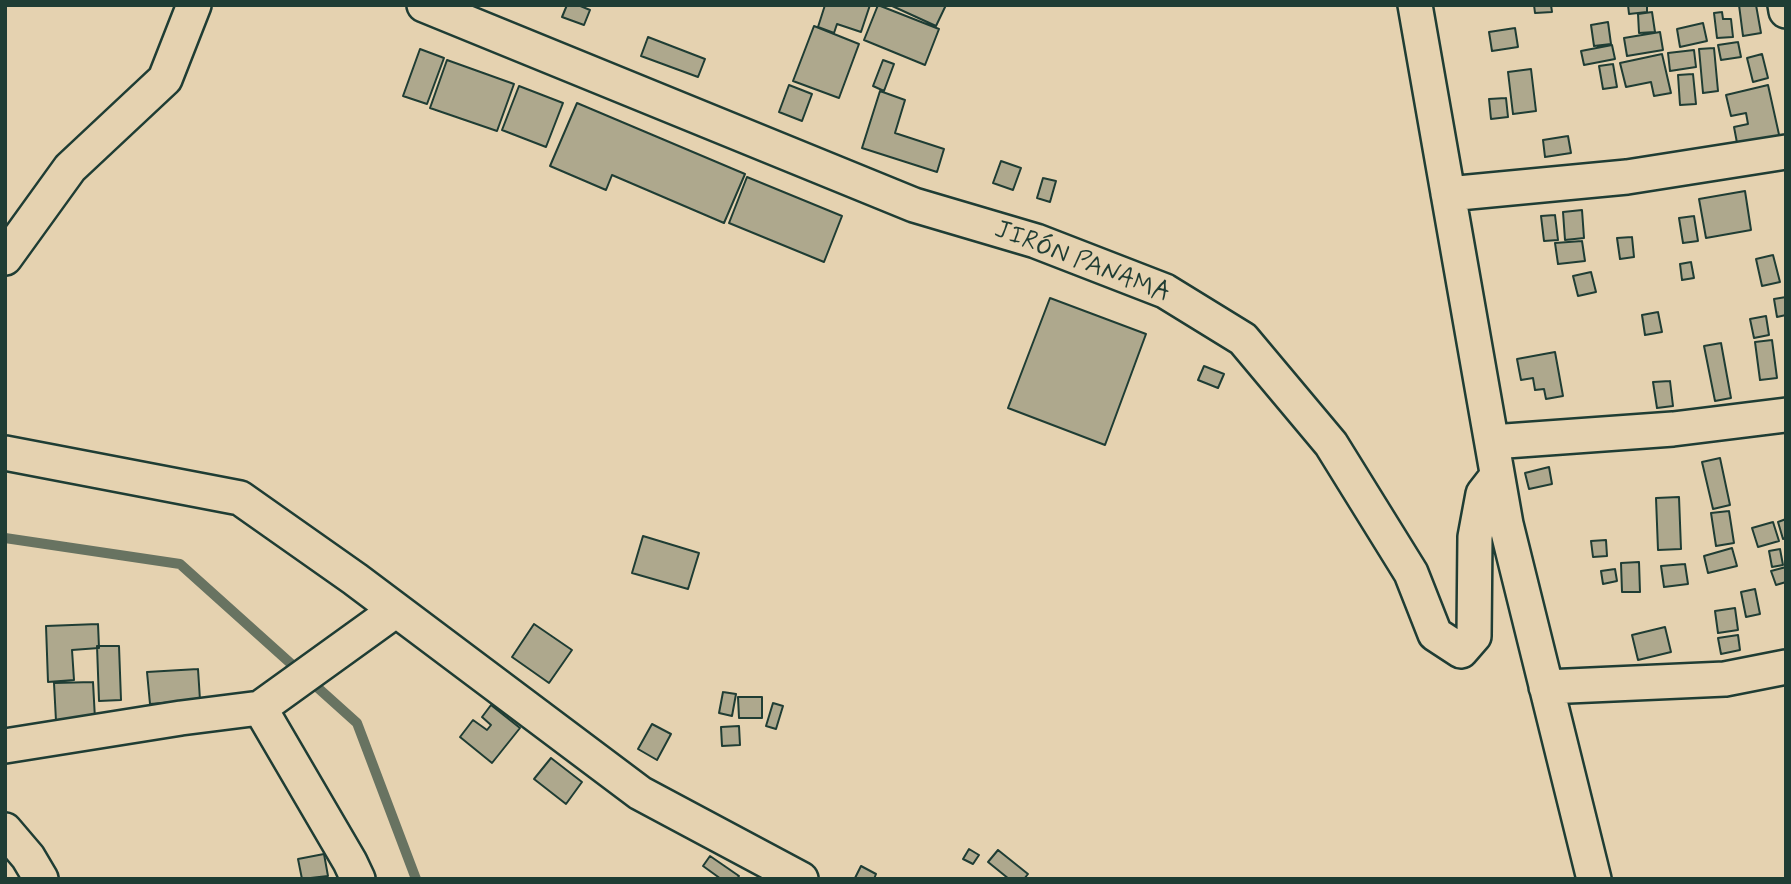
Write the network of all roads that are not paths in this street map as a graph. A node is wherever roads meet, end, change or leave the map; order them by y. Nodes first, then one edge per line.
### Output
1 (194, 5) edge
2 (424, 5) edge
3 (1415, 5) edge
4 (1785, 5) edge
5 (1786, 12) edge
6 (1786, 152) edge
7 (1448, 194) junction
8 (5, 258) edge
9 (1786, 415) edge
10 (1492, 442) junction
11 (5, 453) edge
12 (1497, 476) junction
13 (397, 611) junction
14 (1786, 667) edge
15 (1546, 687) junction
16 (260, 708) junction
17 (5, 746) edge
18 (5, 830) edge
19 (41, 879) edge
20 (358, 879) edge
21 (801, 879) edge
22 (1594, 879) edge

1 - 8 street
2 - 12 street, JIRÓN PANAMA
3 - 7 street
4 - 5 street
6 - 7 street
7 - 10 street
9 - 10 street
10 - 12 street
11 - 13 street
12 - 15 street
13 - 16 street
13 - 21 street
14 - 15 street
15 - 22 street
16 - 17 street
16 - 20 street
18 - 19 street

